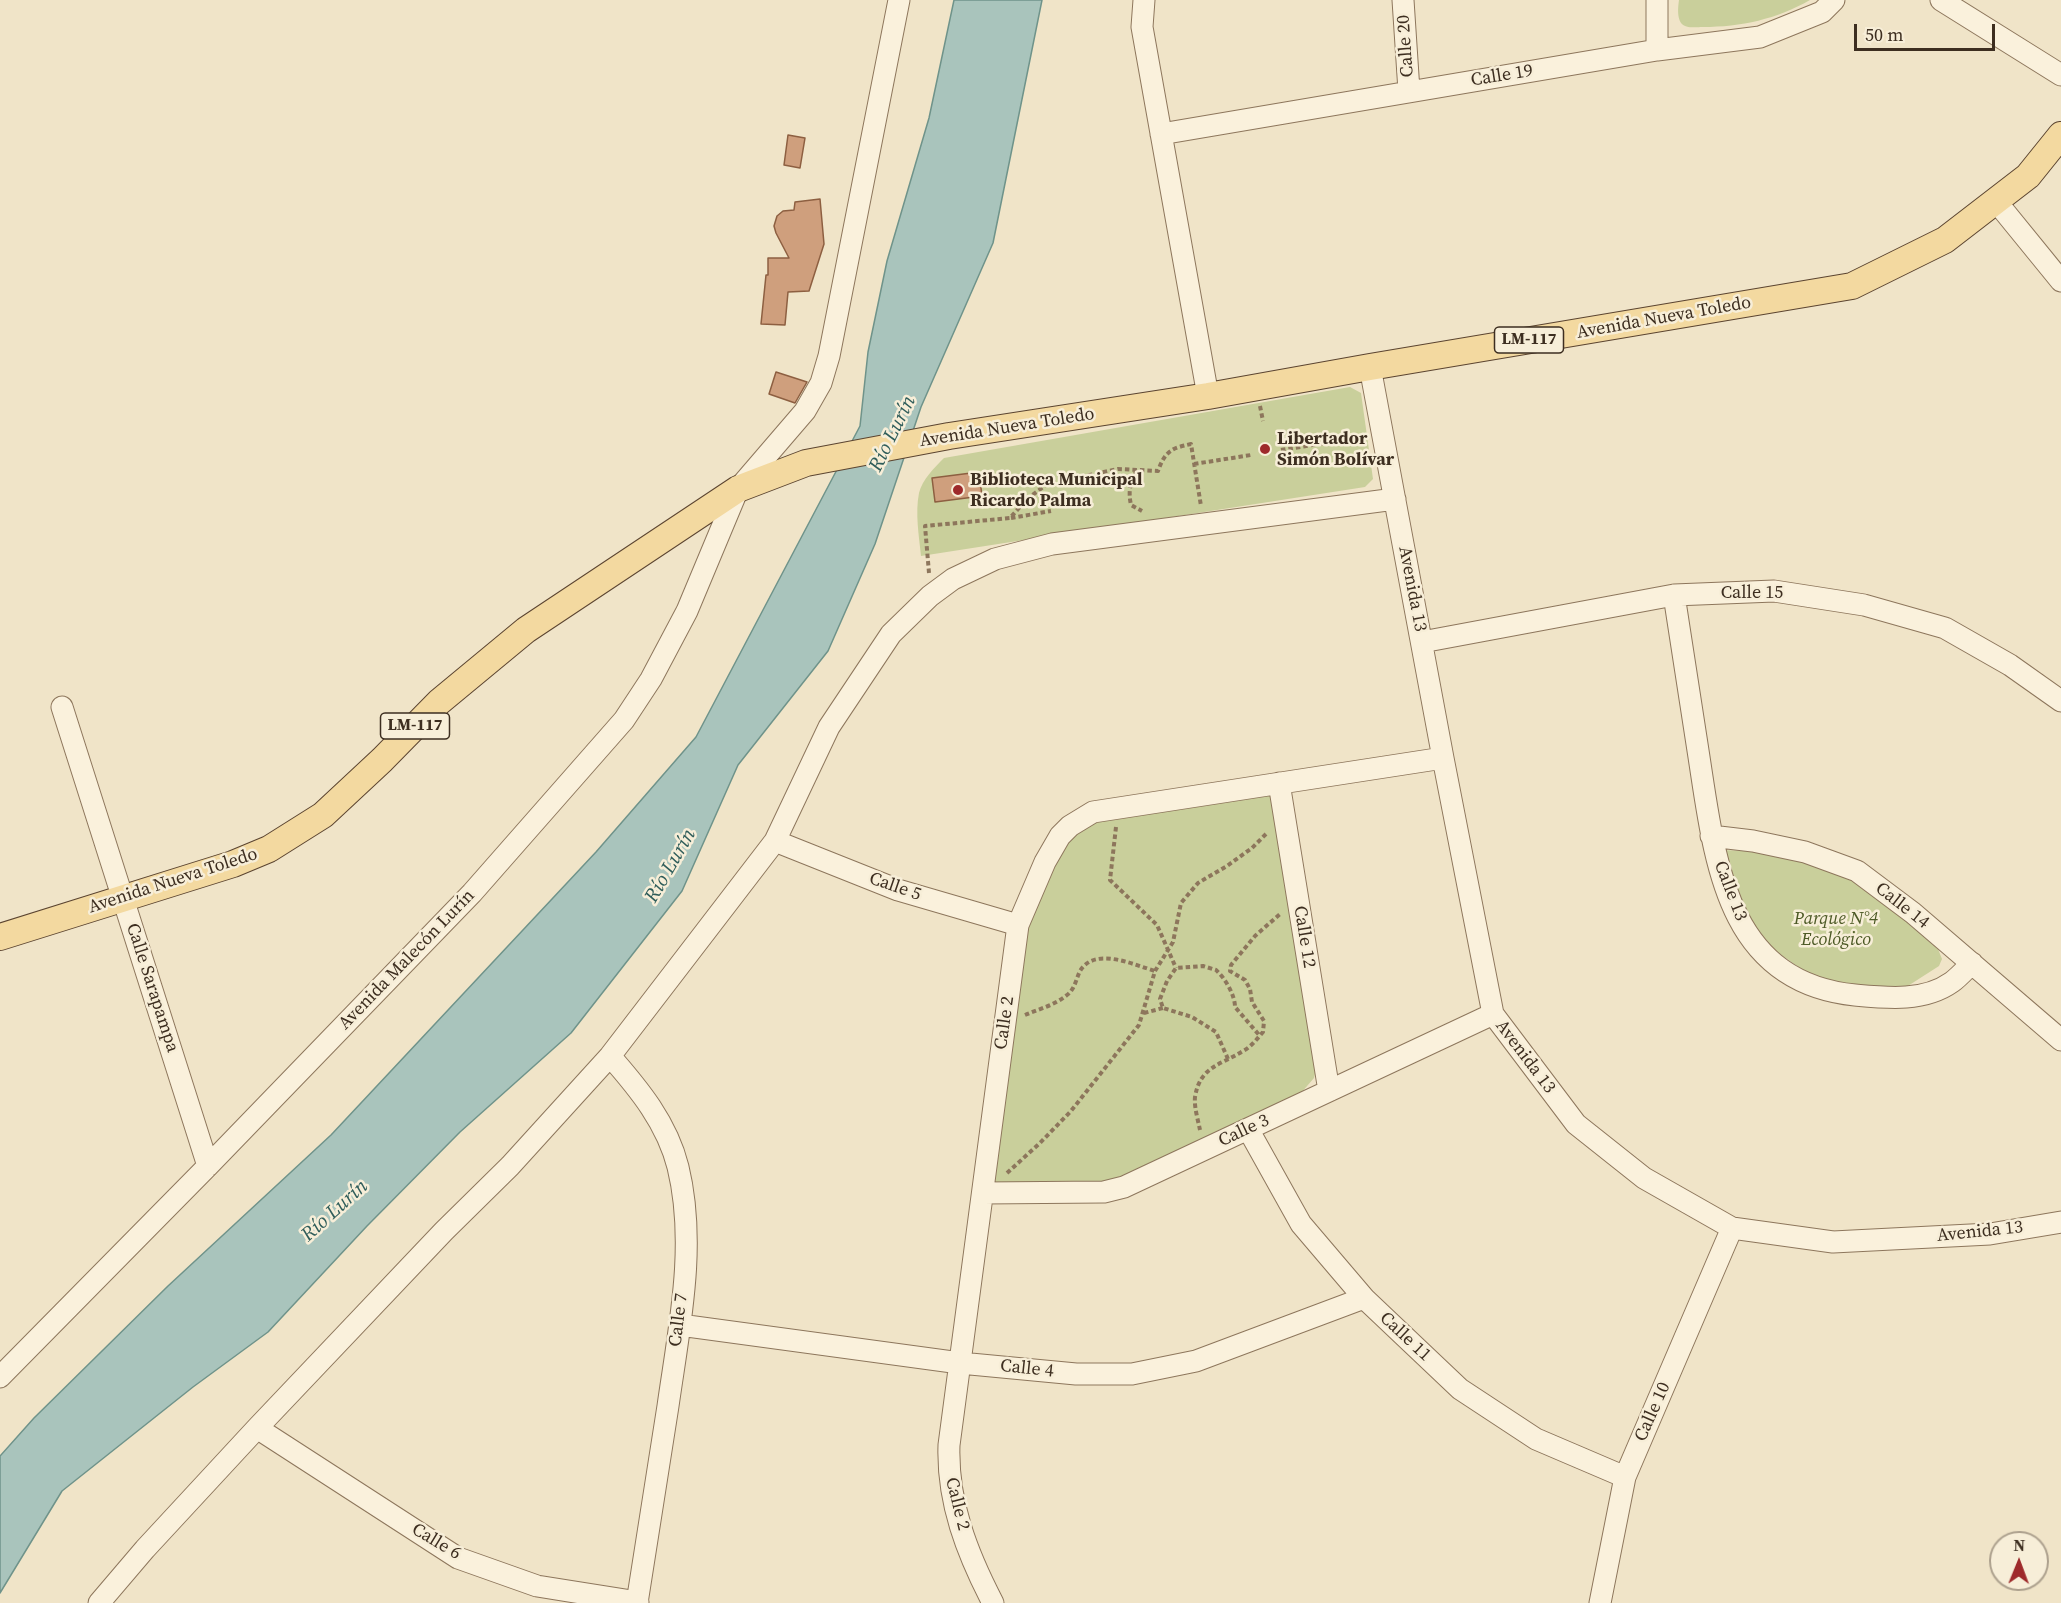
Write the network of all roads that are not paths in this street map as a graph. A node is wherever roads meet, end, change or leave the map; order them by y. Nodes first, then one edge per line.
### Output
1 (899, 0) edge
2 (1144, 0) edge
3 (1402, 0) edge
4 (1658, 0) edge
5 (1834, 0) edge
6 (1941, 0) edge
7 (1658, 50) junction
8 (2061, 75) edge
9 (1409, 91) junction
10 (1161, 134) junction
11 (2061, 135) edge
12 (1995, 200) junction
13 (2061, 281) edge
14 (1370, 367) junction
15 (1208, 396) junction
16 (738, 489) junction
17 (1395, 500) junction
18 (1674, 595) junction
19 (1422, 642) junction
20 (2061, 701) edge
21 (62, 707) dead end
22 (1443, 758) junction
23 (1279, 783) junction
24 (1711, 836) junction
25 (776, 841) junction
26 (123, 898) junction
27 (1018, 925) junction
28 (0, 937) edge
29 (1972, 963) junction
30 (1493, 1014) junction
31 (2061, 1040) edge
32 (610, 1056) junction
33 (1329, 1091) junction
34 (1248, 1129) junction
35 (208, 1166) junction
36 (982, 1193) junction
37 (2061, 1222) edge
38 (1732, 1228) junction
39 (1364, 1298) junction
40 (680, 1325) junction
41 (960, 1363) junction
42 (0, 1377) edge
43 (257, 1428) junction
44 (1625, 1477) junction
45 (638, 1602) edge
46 (99, 1603) edge
47 (993, 1603) edge
48 (1600, 1603) edge

1 - 16 street, Avenida Malecón Lurín
2 - 10 street
3 - 9 street, Calle 20
4 - 7 street
5 - 7 street, Calle 19
6 - 8 street
7 - 9 street, Calle 19
9 - 10 street, Calle 19
10 - 15 street
11 - 12 main road, Avenida Nueva Toledo / LM-117
12 - 13 street
12 - 14 main road, Avenida Nueva Toledo / LM-117
14 - 15 main road, Avenida Nueva Toledo / LM-117
14 - 17 street, Avenida 13
15 - 16 main road, Avenida Nueva Toledo / LM-117
16 - 26 main road, Avenida Nueva Toledo / LM-117
16 - 35 street, Avenida Malecón Lurín
17 - 19 street, Avenida 13
17 - 25 street
18 - 19 street, Calle 15
18 - 20 street, Calle 15
18 - 24 street, Calle 13
19 - 22 street, Avenida 13
21 - 26 street, Calle Sarapampa
22 - 23 street, Calle 2
22 - 30 street, Avenida 13
23 - 27 street, Calle 2
23 - 33 street, Calle 12
24 - 29 street, Calle 14
24 - 29 street, Calle 13
25 - 27 street, Calle 5
25 - 32 street
26 - 28 main road, Avenida Nueva Toledo / LM-117
26 - 35 street, Calle Sarapampa
27 - 36 street, Calle 2
29 - 31 street, Calle 14
30 - 33 street, Calle 3
30 - 38 street, Avenida 13
32 - 40 street, Calle 7
32 - 43 street
33 - 34 street, Calle 3
34 - 36 street, Calle 3
34 - 39 street, Calle 11
35 - 42 street, Avenida Malecón Lurín
36 - 41 street, Calle 2
37 - 38 street, Avenida 13
38 - 44 street, Calle 10
39 - 41 street, Calle 4
39 - 44 street, Calle 11
40 - 41 street, Calle 4
40 - 45 street, Calle 7
41 - 47 street, Calle 2
43 - 45 street, Calle 6
43 - 46 street
44 - 48 street, Calle 10

